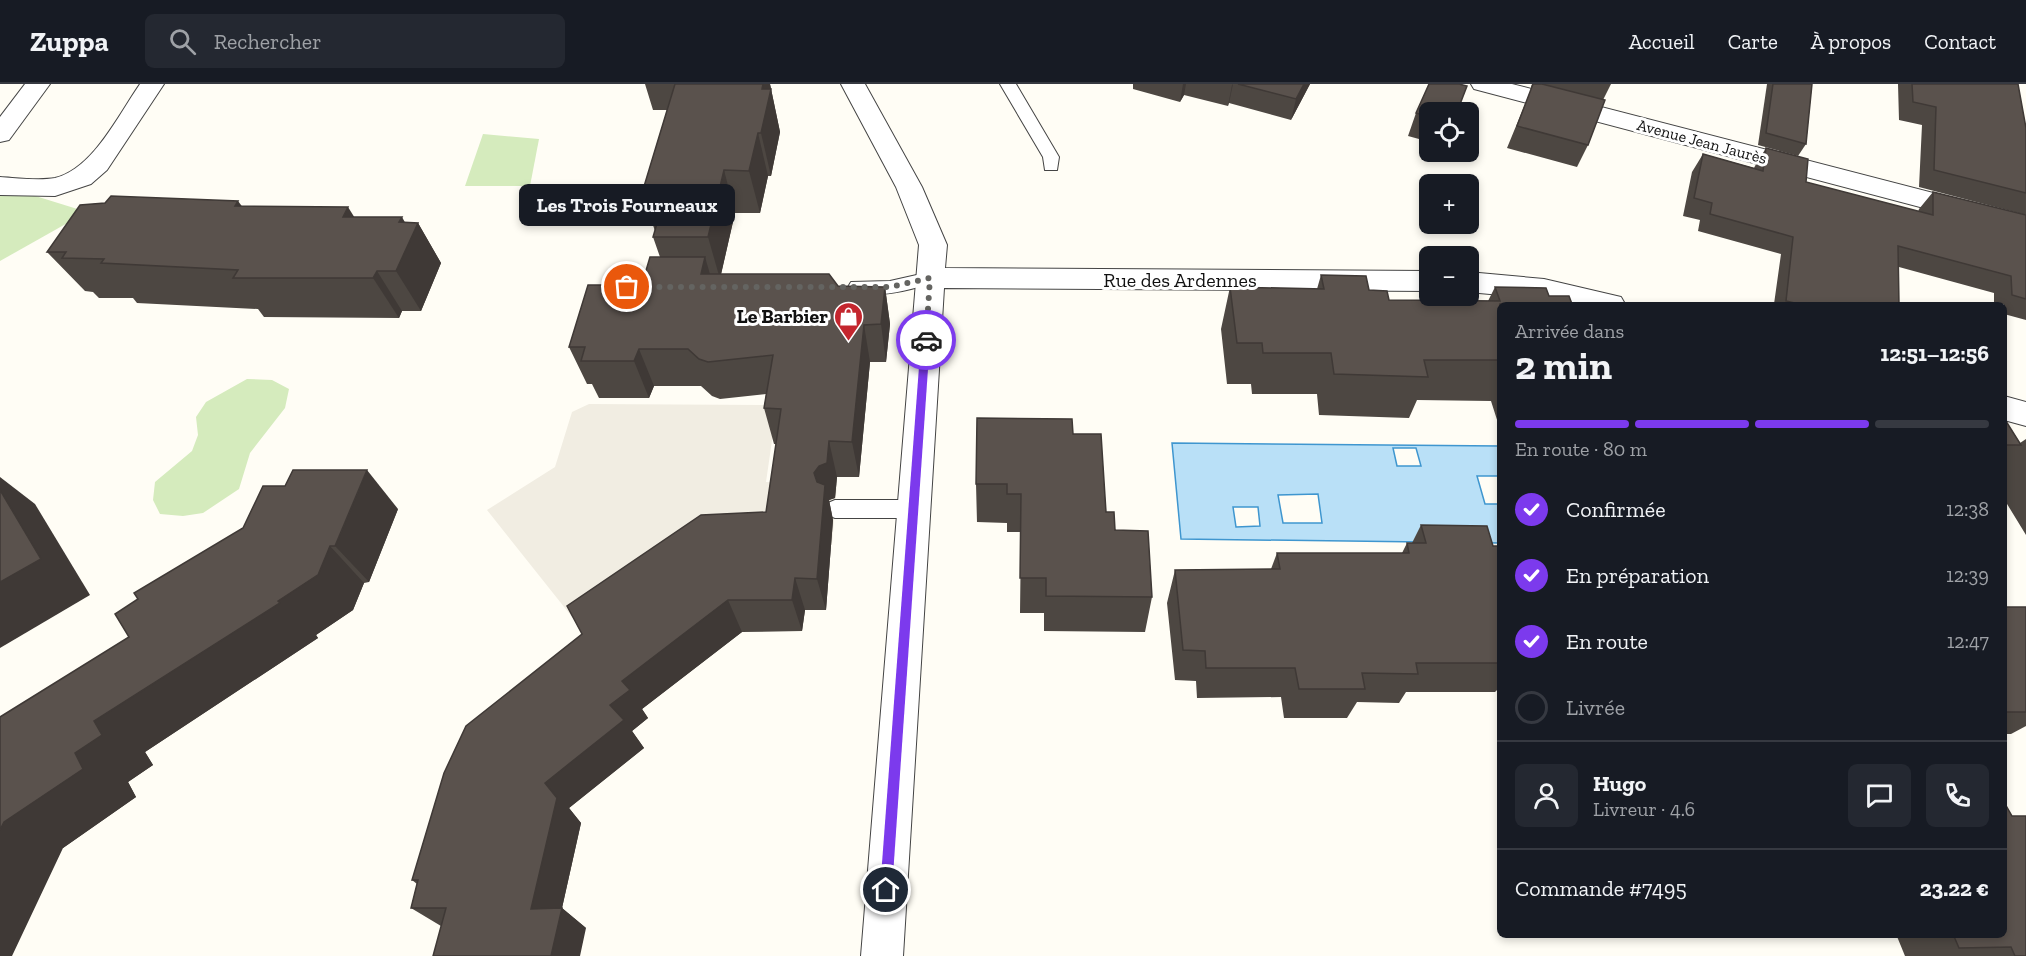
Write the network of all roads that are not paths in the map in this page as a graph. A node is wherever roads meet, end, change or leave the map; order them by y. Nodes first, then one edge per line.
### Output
1 (38, 84) edge
2 (152, 84) edge
3 (853, 84) edge
4 (1008, 84) edge
5 (1483, 84) edge
6 (0, 134) edge
7 (1051, 166) dead end
8 (0, 186) edge
9 (2026, 226) edge
10 (930, 278) junction
11 (1419, 281) edge
12 (1479, 283) edge
13 (842, 287) edge
14 (1602, 302) edge
15 (2007, 409) edge
16 (2026, 414) edge
17 (835, 509) dead end
18 (914, 509) junction
19 (882, 956) edge

1 - 6 street
2 - 8 street
3 - 10 street
4 - 7 lane
5 - 9 street, Avenue Jean Jaurès
10 - 11 street, Rue des Ardennes
10 - 13 lane
10 - 18 street
12 - 14 street
15 - 16 street
17 - 18 lane
18 - 19 street

